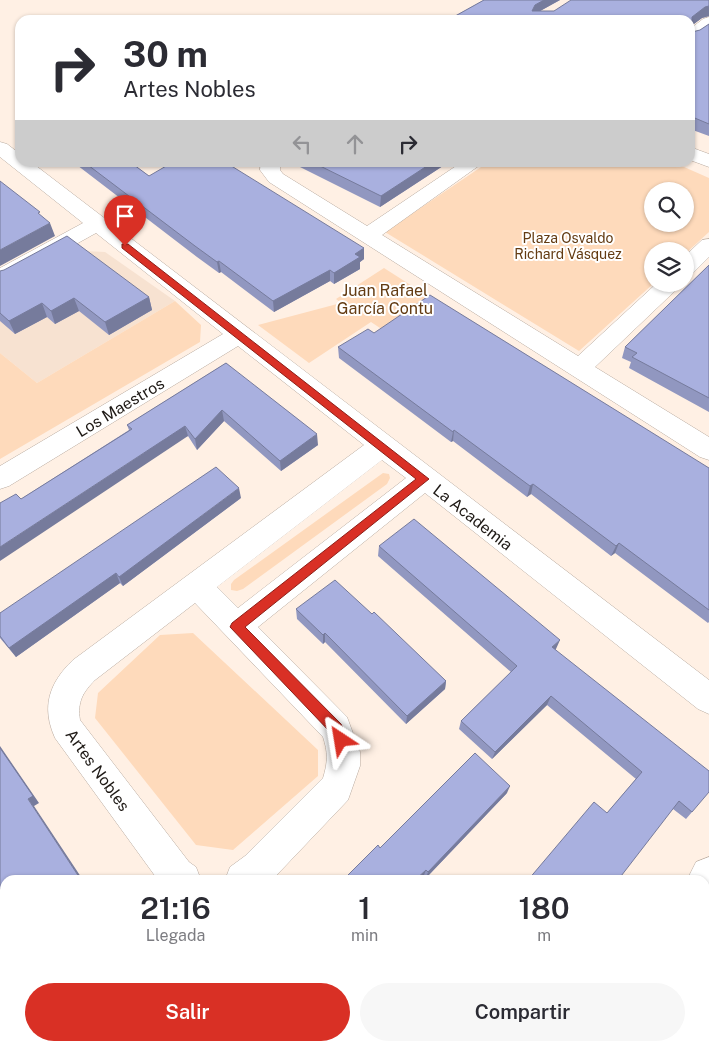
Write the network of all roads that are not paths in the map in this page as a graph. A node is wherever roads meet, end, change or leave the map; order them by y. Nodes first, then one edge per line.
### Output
1 (709, 22) edge
2 (695, 32) edge
3 (0, 149) edge
4 (695, 155) edge
5 (15, 161) edge
6 (709, 161) edge
7 (23, 167) edge
8 (270, 167) edge
9 (468, 167) edge
10 (97, 224) junction
11 (367, 236) junction
12 (709, 246) edge
13 (694, 260) edge
14 (0, 277) edge
15 (661, 292) edge
16 (239, 335) junction
17 (579, 369) junction
18 (382, 446) junction
19 (709, 450) edge
20 (0, 479) edge
21 (424, 479) junction
22 (196, 585) junction
23 (236, 627) junction
24 (709, 699) edge
25 (176, 875) edge
26 (249, 875) edge

1 - 2 street
3 - 5 street, La Academia
4 - 6 street
7 - 10 street, La Academia
8 - 11 street
9 - 11 street
10 - 14 street
10 - 16 street, La Academia
11 - 17 street
12 - 13 street
15 - 17 street
16 - 18 street, La Academia
16 - 20 street, Los Maestros
17 - 19 street
18 - 21 street, La Academia
18 - 22 street, Artes Nobles
21 - 23 street
21 - 24 street, La Academia
22 - 23 street
22 - 25 street, Artes Nobles
23 - 26 street

